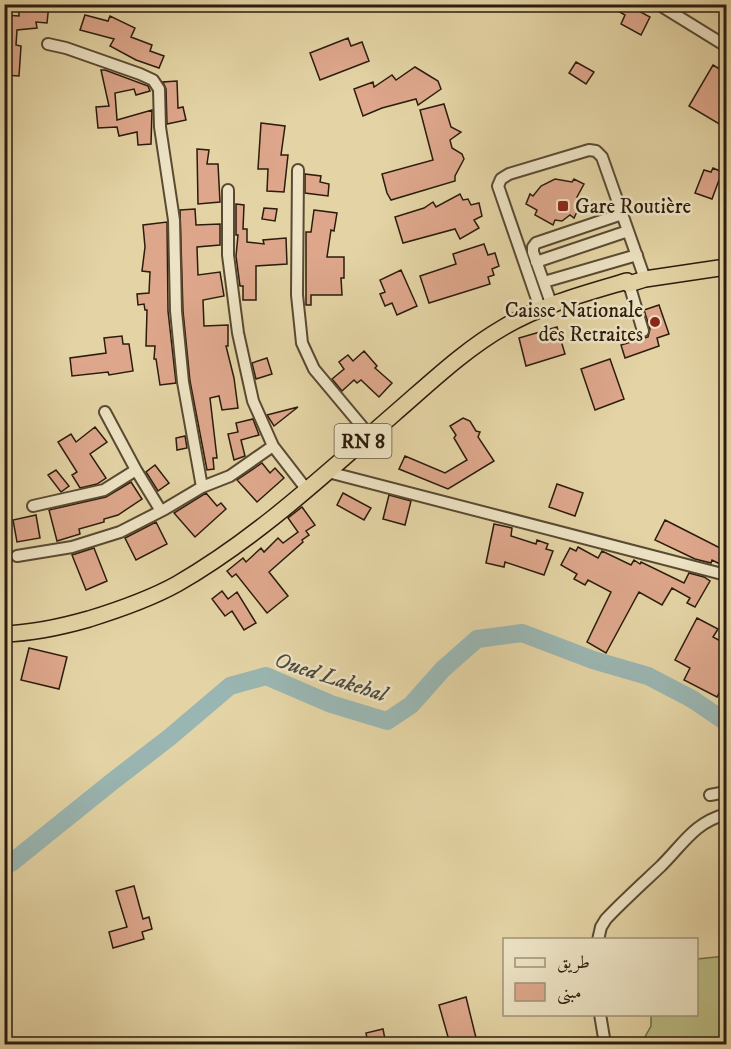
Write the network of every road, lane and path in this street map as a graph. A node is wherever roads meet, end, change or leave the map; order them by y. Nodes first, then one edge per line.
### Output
1 (660, 6) edge
2 (48, 44) dead end
3 (726, 46) edge
4 (298, 170) dead end
5 (228, 190) dead end
6 (622, 214) junction
7 (628, 231) junction
8 (637, 255) junction
9 (536, 262) junction
10 (726, 267) edge
11 (645, 279) junction
12 (544, 282) junction
13 (629, 284) junction
14 (546, 308) junction
15 (643, 331) dead end
16 (105, 412) dead end
17 (370, 436) junction
18 (273, 447) junction
19 (136, 471) junction
20 (328, 472) junction
21 (201, 487) junction
22 (307, 490) junction
23 (33, 506) dead end
24 (161, 511) junction
25 (16, 556) dead end
26 (726, 575) edge
27 (4, 634) edge
28 (726, 792) edge
29 (710, 795) dead end
30 (726, 814) edge
31 (598, 938) edge
32 (600, 1016) edge
33 (605, 1044) edge

1 - 3 street
2 - 21 street
4 - 17 street
5 - 18 street
6 - 7 street
6 - 9 street
6 - 14 street
7 - 8 street
7 - 9 street
8 - 11 street
8 - 12 street
9 - 12 street
10 - 11 highway, RN 8
11 - 13 highway, RN 8
12 - 14 street
13 - 14 highway, RN 8
13 - 15 street
14 - 17 highway, RN 8
16 - 19 street
17 - 20 highway, RN 8
18 - 21 street
18 - 22 street
19 - 23 street
19 - 24 street
20 - 22 highway, RN 8
20 - 26 street
21 - 24 street
22 - 27 highway, RN 8
24 - 25 street
28 - 29 street
30 - 31 street
32 - 33 street

